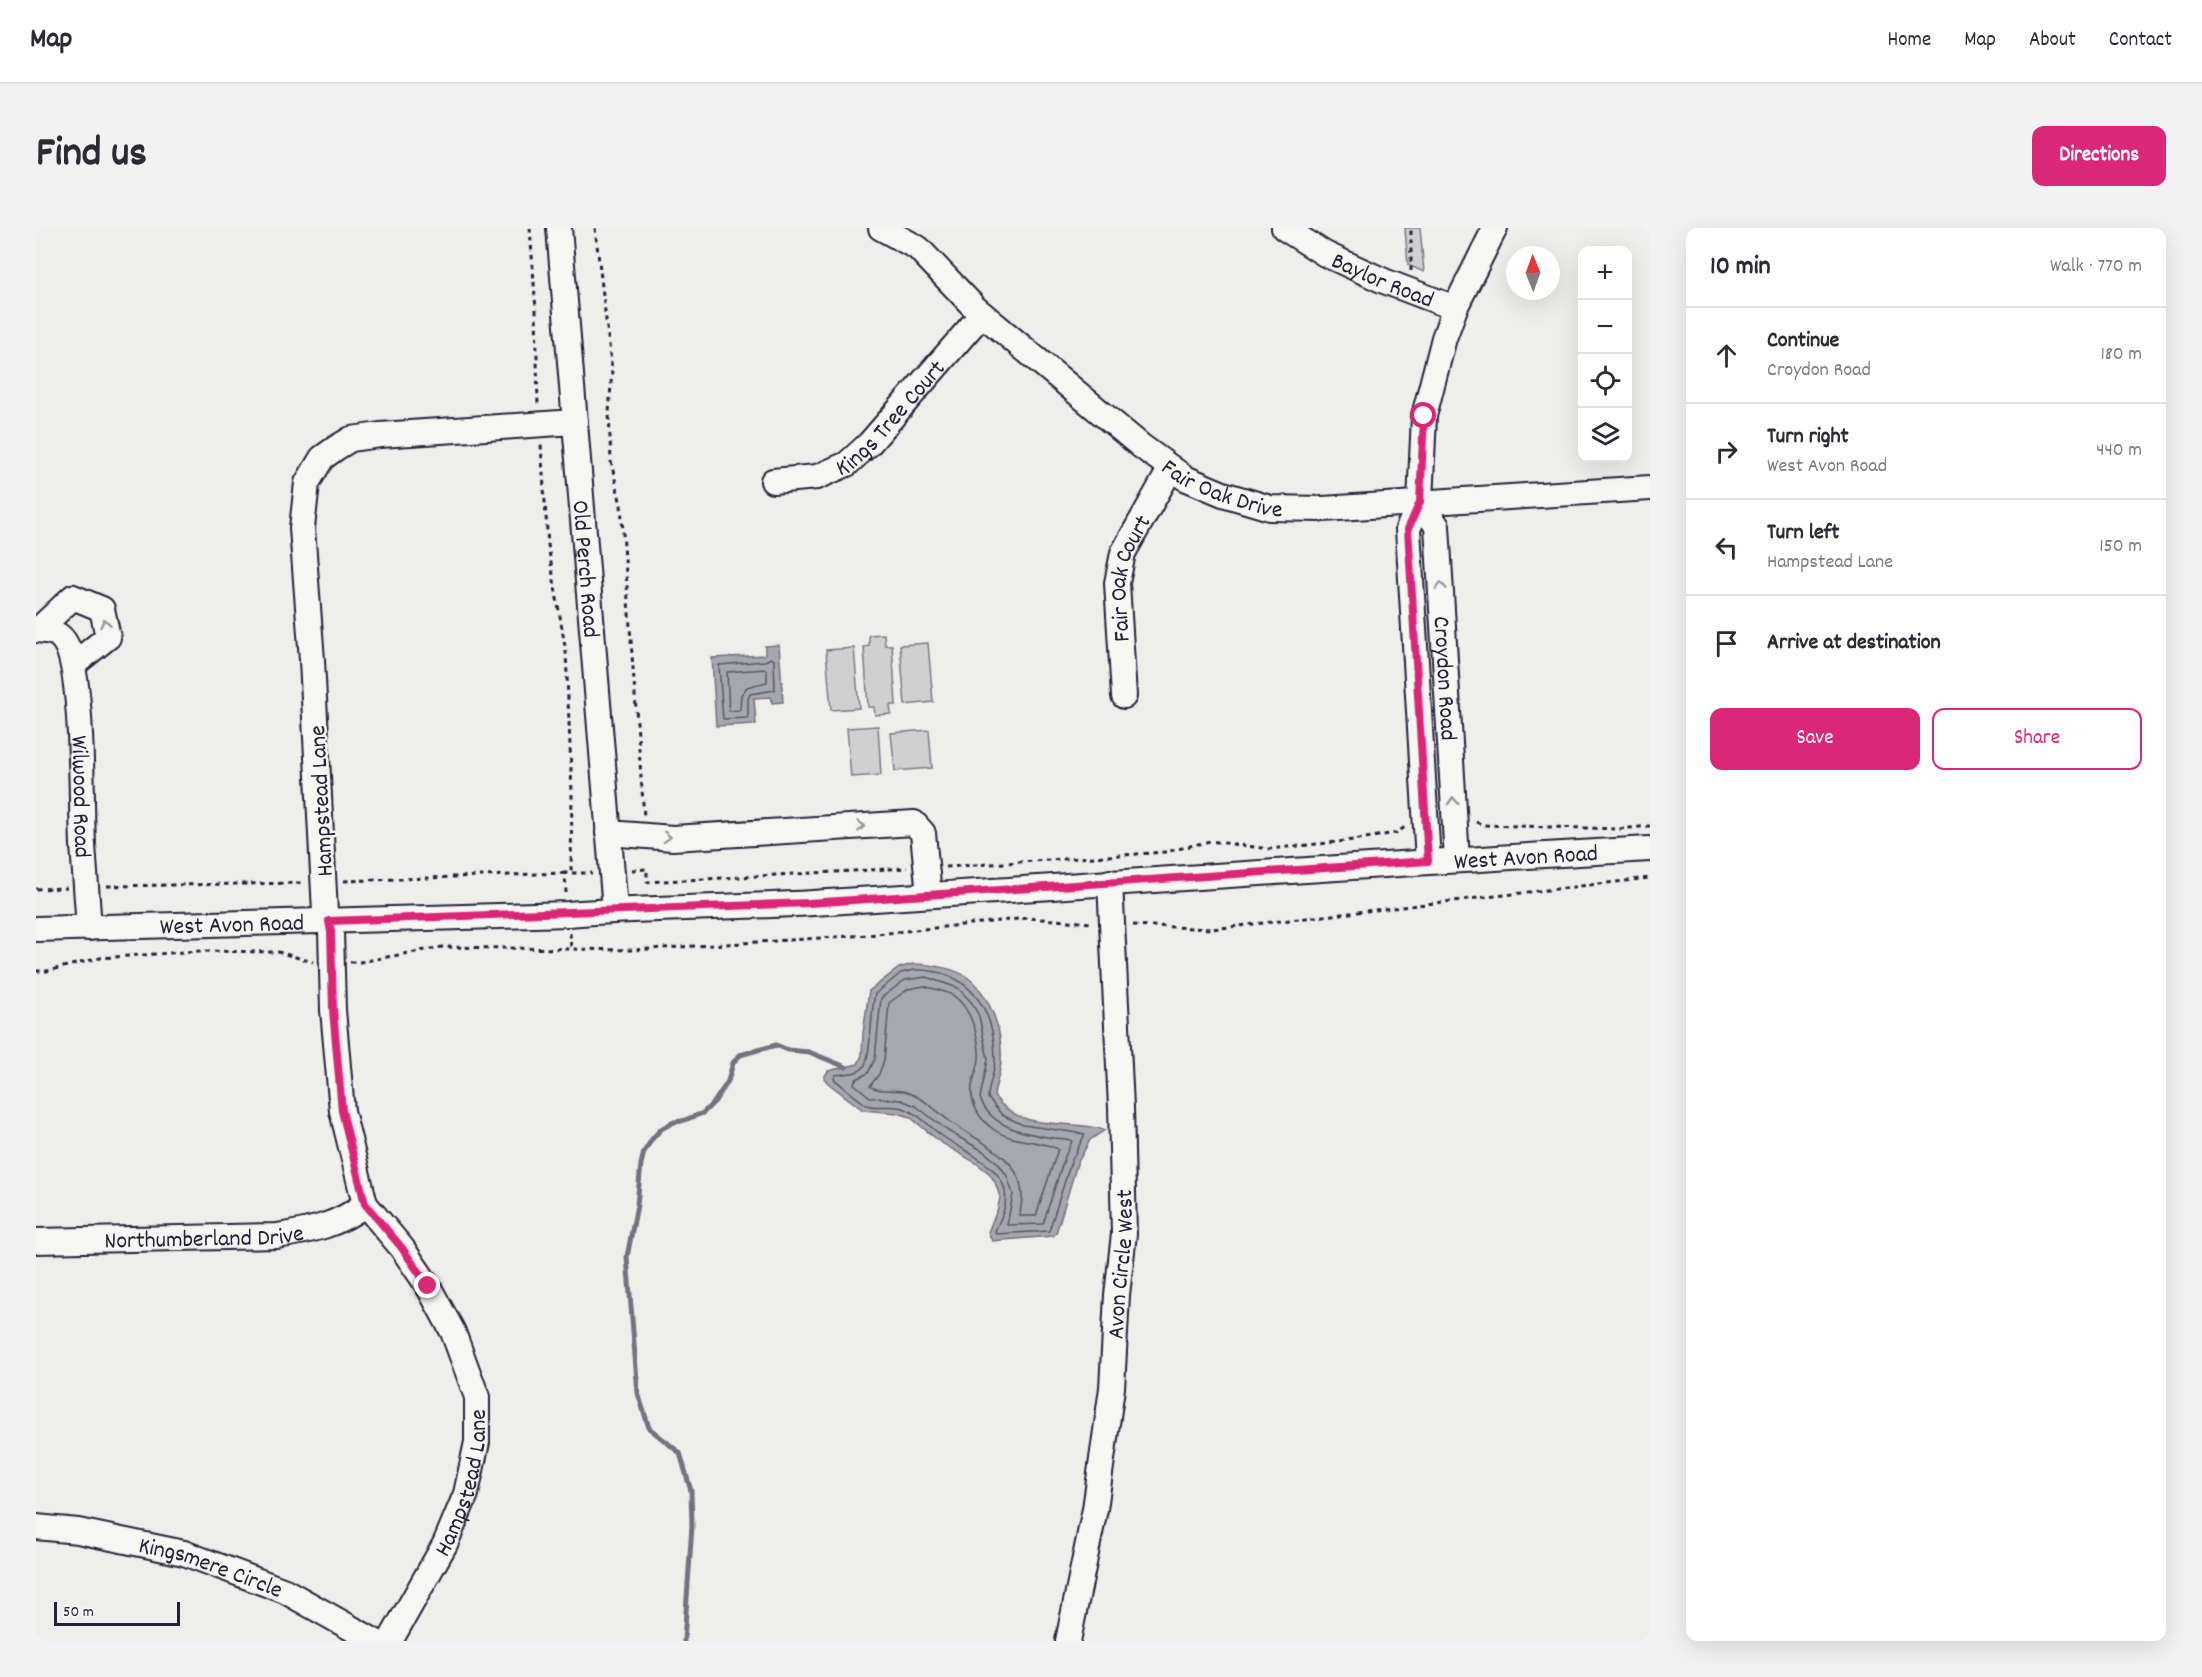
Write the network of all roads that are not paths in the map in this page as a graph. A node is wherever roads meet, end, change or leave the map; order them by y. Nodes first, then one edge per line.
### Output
1 (561, 228) edge
2 (881, 228) edge
3 (1284, 228) edge
4 (1495, 228) edge
5 (1455, 308) junction
6 (982, 314) junction
7 (575, 422) junction
8 (1171, 468) junction
9 (773, 481) dead end
10 (1650, 488) edge
11 (1420, 502) junction
12 (37, 630) edge
13 (73, 665) junction
14 (1124, 696) dead end
15 (608, 834) junction
16 (1650, 849) edge
17 (1457, 860) junction
18 (1428, 861) junction
19 (1110, 882) junction
20 (929, 895) junction
21 (615, 910) junction
22 (329, 921) junction
23 (89, 928) junction
24 (36, 929) edge
25 (365, 1204) junction
26 (36, 1240) edge
27 (36, 1527) edge
28 (374, 1641) edge
29 (390, 1641) edge
30 (1068, 1641) edge

1 - 7 street, Old Perch Road
2 - 6 street, Fair Oak Drive
3 - 5 street, Baylor Road
4 - 5 street, Croydon Road
5 - 11 street, Croydon Road
6 - 8 street, Fair Oak Drive
6 - 9 street, Kings Tree Court
7 - 15 street, Old Perch Road
7 - 22 street, Hampstead Lane
8 - 11 street, Fair Oak Drive
8 - 14 street, Fair Oak Court
10 - 11 street, Fair Oak Drive
17 -> 11 street, Croydon Road
11 - 18 street, Croydon Road
12 - 13 street, Wilwood Road
13 -> 12 street, Wilwood Road
13 - 23 street, Wilwood Road
15 -> 20 street
15 - 21 street, Old Perch Road
16 - 17 street, West Avon Road
17 - 18 street, West Avon Road
18 - 19 street, West Avon Road
19 - 20 street, West Avon Road
19 - 30 street, Avon Circle West
20 - 21 street, West Avon Road
21 - 22 street, West Avon Road
22 - 23 street, West Avon Road
22 - 25 street, Hampstead Lane
23 - 24 street, West Avon Road
25 - 26 street, Northumberland Drive
25 - 29 street, Hampstead Lane
27 - 28 street, Kingsmere Circle

